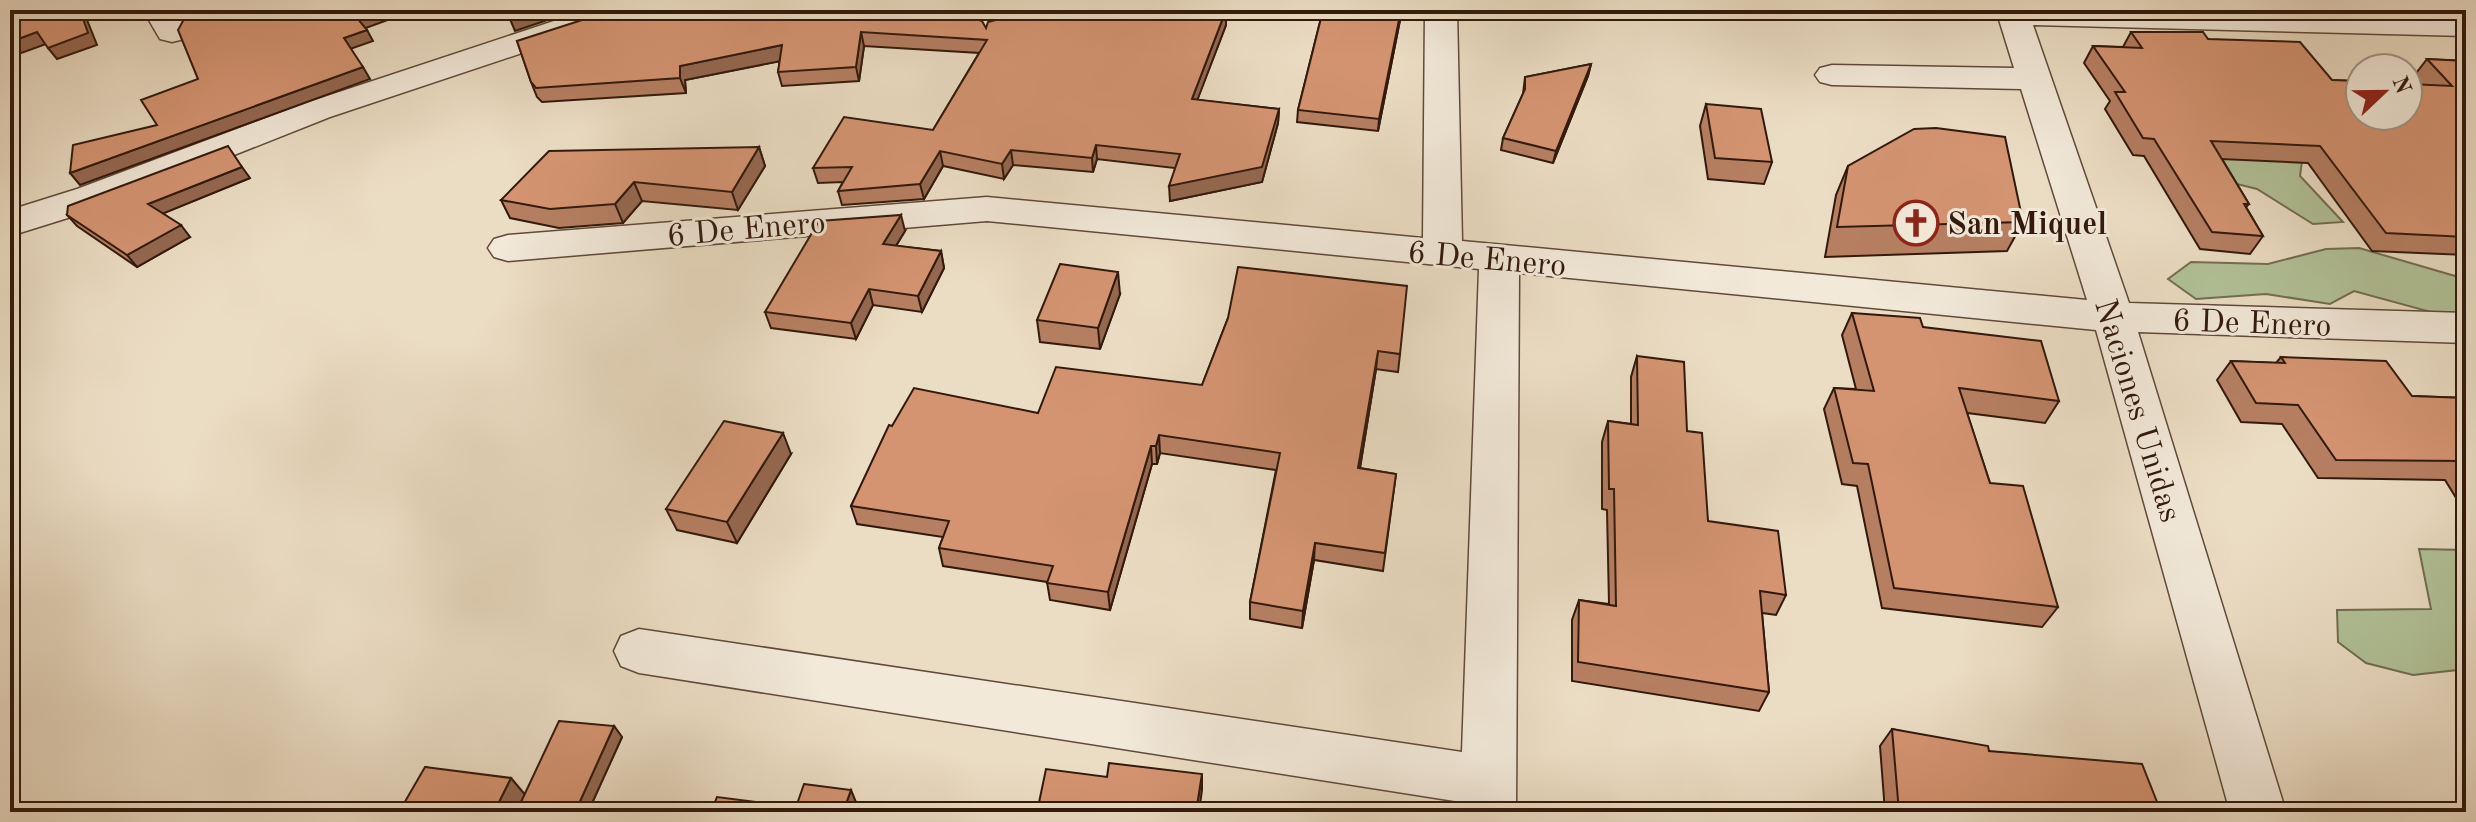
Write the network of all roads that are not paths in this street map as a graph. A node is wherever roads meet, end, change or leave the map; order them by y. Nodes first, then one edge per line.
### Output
1 (619, 10) edge
2 (1441, 10) edge
3 (2013, 13) edge
4 (2466, 26) edge
5 (1832, 75) dead end
6 (2035, 79) junction
7 (10, 223) edge
8 (508, 248) dead end
9 (1443, 254) junction
10 (1499, 260) junction
11 (2113, 317) junction
12 (2466, 328) edge
13 (639, 651) dead end
14 (1489, 796) edge
15 (2258, 812) edge

1 - 7 street
2 - 9 street
3 - 4 street
3 - 6 street, Naciones Unidas
5 - 6 street
6 - 11 street, Naciones Unidas
8 - 9 street, 6 De Enero
9 - 10 street, 6 De Enero
10 - 11 street, 6 De Enero
10 - 14 street
11 - 12 street, 6 De Enero
11 - 15 street, Naciones Unidas
13 - 14 street

